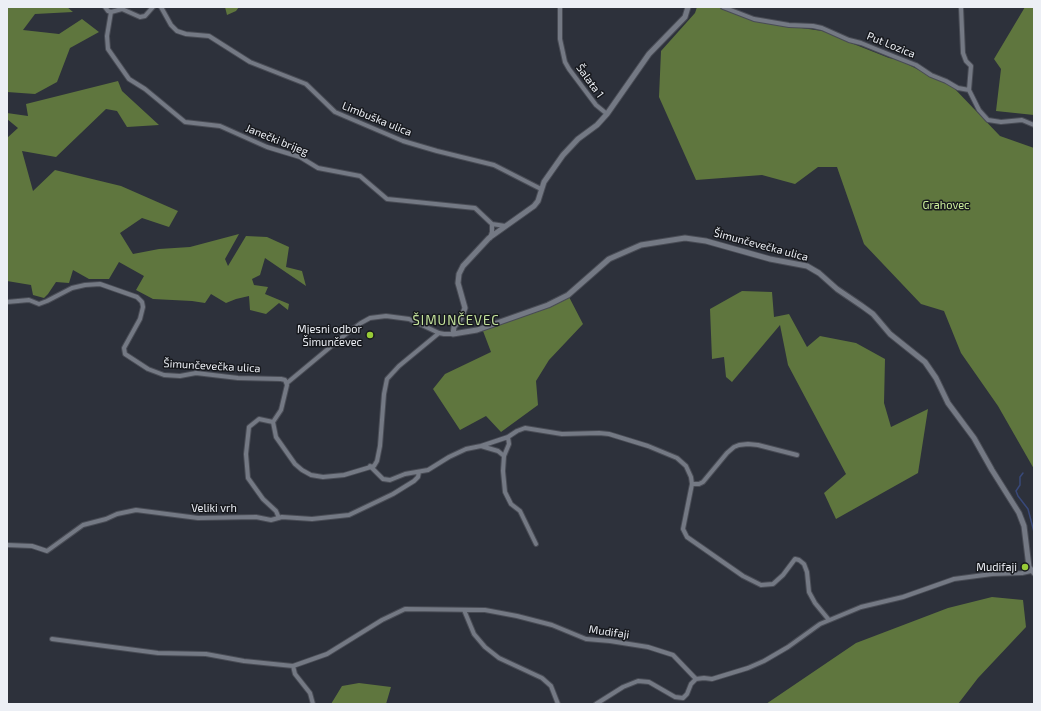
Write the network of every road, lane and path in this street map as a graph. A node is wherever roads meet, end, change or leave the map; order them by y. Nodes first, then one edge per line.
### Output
1 (105, 7) edge
2 (153, 7) edge
3 (162, 7) edge
4 (560, 7) edge
5 (688, 7) edge
6 (723, 7) edge
7 (961, 7) edge
8 (111, 12) junction
9 (969, 90) junction
10 (607, 114) junction
11 (1034, 125) edge
12 (541, 189) junction
13 (492, 224) junction
14 (506, 226) junction
15 (489, 238) junction
16 (7, 302) edge
17 (439, 333) junction
18 (453, 334) junction
19 (287, 383) junction
20 (273, 422) junction
21 (508, 437) junction
22 (481, 446) junction
23 (796, 455) dead end
24 (504, 456) junction
25 (370, 466) junction
26 (419, 472) junction
27 (692, 484) junction
28 (278, 518) junction
29 (536, 544) dead end
30 (7, 545) edge
31 (1033, 572) edge
32 (464, 610) junction
33 (829, 620) junction
34 (52, 639) dead end
35 (293, 666) junction
36 (696, 679) junction
37 (313, 704) edge
38 (558, 704) edge
39 (596, 704) edge

1 - 8 street
2 - 8 street
3 - 12 street, Limbuška ulica
4 - 10 street, Šalata 1
5 - 10 street
6 - 9 street, Put Lozica
7 - 9 street
8 - 13 street, Janečki brijeg
9 - 11 street
10 - 12 street
12 - 14 street
13 - 14 street
13 - 15 street
14 - 15 street
15 - 18 street
16 - 19 street, Šimunčevečka ulica
17 - 18 street, Šimunčevečka ulica
17 - 19 street, Šimunčevečka ulica
17 - 25 street
18 - 31 street, Šimunčevečka ulica
19 - 20 street
20 - 25 street
20 - 28 street
21 - 22 street
21 - 24 street
21 - 27 street
22 - 24 street
22 - 26 street
23 - 27 street
24 - 29 street
25 - 26 street
26 - 28 street, Veliki vrh
27 - 33 street
28 - 30 street, Veliki vrh
31 - 33 street
32 - 35 street, Mudifaji
32 - 36 street, Mudifaji
32 - 38 street
33 - 36 street
34 - 35 street
35 - 37 street
36 - 39 street

